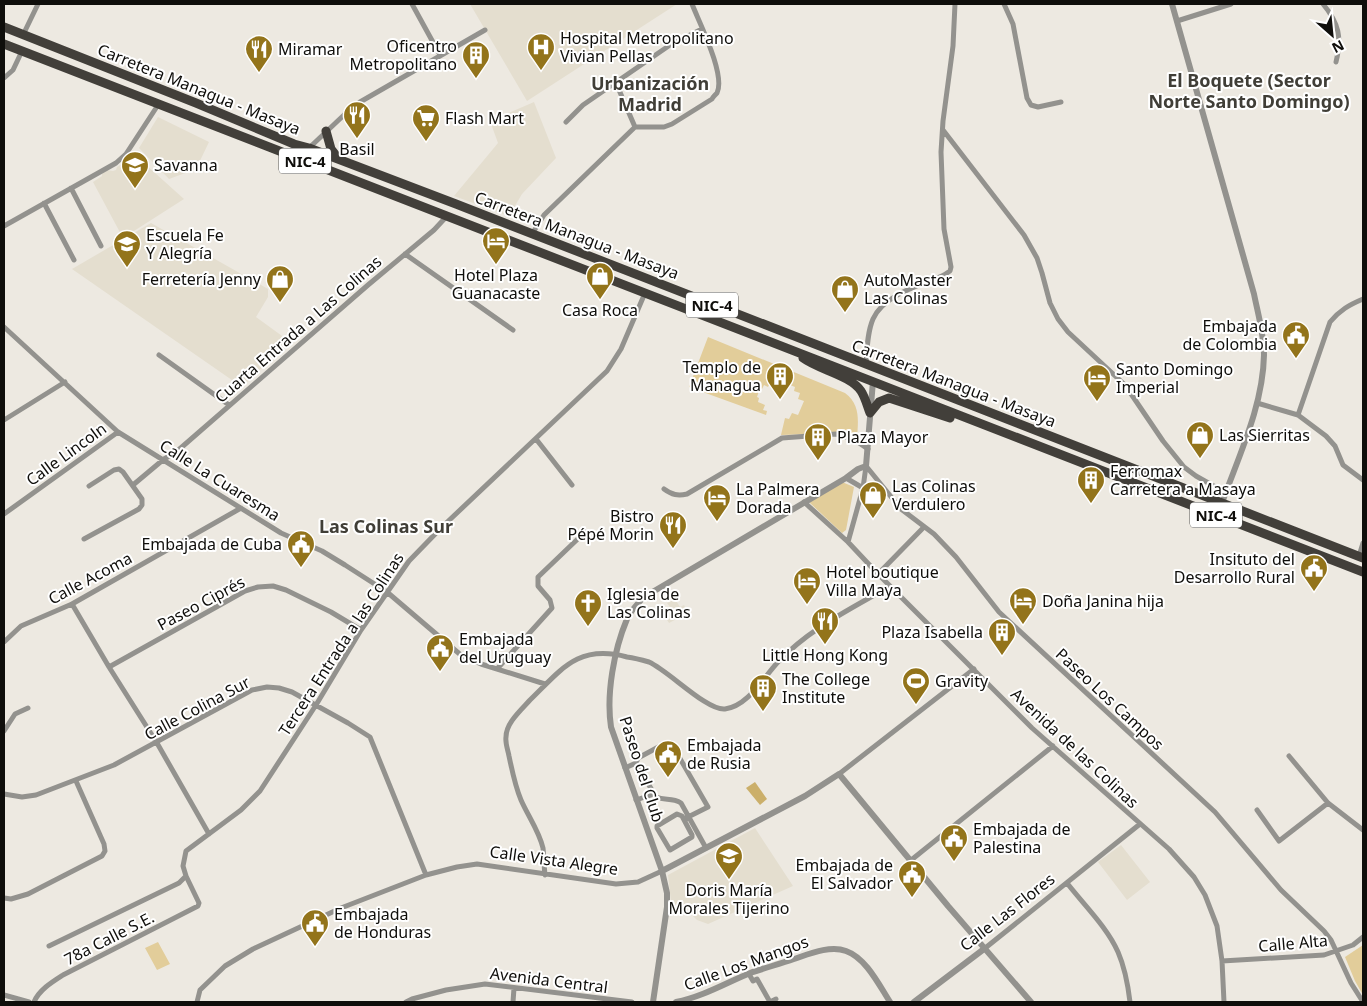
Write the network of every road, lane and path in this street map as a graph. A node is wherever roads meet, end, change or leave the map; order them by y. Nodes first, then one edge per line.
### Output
1 (38, 4) edge
2 (412, 4) edge
3 (692, 4) edge
4 (955, 4) edge
5 (1004, 4) edge
6 (1172, 4) edge
7 (1229, 4) edge
8 (1323, 4) edge
9 (1177, 21) junction
10 (4, 27) edge
11 (702, 28) junction
12 (485, 30) dead end
13 (23, 35) junction
14 (4, 44) edge
15 (22, 51) junction
16 (440, 55) junction
17 (1336, 62) dead end
18 (4, 78) edge
19 (616, 83) junction
20 (173, 95) junction
21 (1061, 102) dead end
22 (196, 103) junction
23 (158, 104) junction
24 (170, 109) junction
25 (189, 117) junction
26 (566, 122) dead end
27 (635, 127) junction
28 (943, 130) junction
29 (326, 131) junction
30 (265, 146) junction
31 (309, 148) junction
32 (345, 162) junction
33 (349, 178) junction
34 (71, 188) junction
35 (44, 203) junction
36 (447, 216) junction
37 (4, 226) edge
38 (532, 234) junction
39 (101, 246) dead end
40 (405, 254) junction
41 (74, 260) dead end
42 (645, 292) junction
43 (1363, 299) edge
44 (4, 326) edge
45 (513, 330) dead end
46 (805, 342) junction
47 (792, 350) junction
48 (159, 356) dead end
49 (866, 365) junction
50 (873, 381) junction
51 (65, 382) junction
52 (1257, 403) junction
53 (969, 404) junction
54 (229, 405) junction
55 (870, 412) junction
56 (1298, 415) junction
57 (4, 420) edge
58 (974, 422) junction
59 (118, 432) junction
60 (536, 439) junction
61 (868, 449) junction
62 (164, 459) junction
63 (866, 466) junction
64 (846, 478) junction
65 (1363, 480) edge
66 (572, 485) dead end
67 (89, 486) dead end
68 (133, 486) junction
69 (863, 488) junction
70 (664, 489) dead end
71 (1226, 493) junction
72 (804, 502) junction
73 (1222, 503) junction
74 (240, 508) junction
75 (4, 514) edge
76 (924, 527) junction
77 (586, 532) dead end
78 (84, 539) dead end
79 (848, 542) junction
80 (1363, 543) edge
81 (1297, 547) junction
82 (1362, 559) edge
83 (1363, 572) edge
84 (878, 574) junction
85 (890, 586) junction
86 (387, 592) junction
87 (72, 604) junction
88 (361, 630) junction
89 (4, 642) edge
90 (616, 654) junction
91 (109, 667) junction
92 (497, 669) junction
93 (974, 669) junction
94 (545, 684) junction
95 (316, 705) junction
96 (28, 708) dead end
97 (4, 731) edge
98 (157, 743) junction
99 (1053, 746) junction
100 (1289, 756) dead end
101 (636, 763) junction
102 (625, 768) junction
103 (839, 774) junction
104 (76, 781) junction
105 (4, 794) edge
106 (654, 794) junction
107 (636, 800) junction
108 (1328, 803) junction
109 (1257, 810) dead end
110 (686, 818) junction
111 (1140, 824) junction
112 (1363, 830) edge
113 (209, 834) junction
114 (706, 848) junction
115 (910, 861) junction
116 (662, 871) junction
117 (426, 875) junction
118 (545, 875) junction
119 (186, 876) junction
120 (1067, 883) junction
121 (4, 898) edge
122 (199, 903) joint
123 (1363, 938) edge
124 (49, 946) dead end
125 (984, 949) junction
126 (1336, 951) junction
127 (1222, 961) junction
128 (749, 974) junction
129 (514, 988) junction
130 (4, 995) edge
131 (776, 999) dead end
132 (692, 1000) edge
133 (29, 1002) edge
134 (34, 1002) edge
135 (197, 1002) edge
136 (406, 1002) edge
137 (513, 1002) edge
138 (632, 1002) edge
139 (653, 1002) edge
140 (676, 1002) edge
141 (890, 1002) edge
142 (914, 1002) edge
143 (1031, 1002) edge
144 (1130, 1002) edge
145 (1224, 1002) edge
146 (1363, 1002) edge

1 - 13 street
2 - 16 street
3 - 11 street
4 - 28 street
5 - 21 street
6 - 9 street
7 - 9 street
8 - 17 street
9 - 52 street
10 - 13 highway, Carretera Managua - Masaya / NIC-4
11 - 19 street
11 - 27 street
12 - 16 street
13 - 20 highway, Carretera Managua - Masaya / NIC-4
14 - 15 highway, Carretera Managua - Masaya / NIC-4
15 - 18 street
15 - 23 highway, Carretera Managua - Masaya / NIC-4
16 - 29 street
19 - 26 street
19 - 27 street
20 - 22 highway, Carretera Managua - Masaya / NIC-4
20 - 24 highway
22 - 25 highway
22 - 31 highway, Carretera Managua - Masaya / NIC-4
23 - 24 highway, Carretera Managua - Masaya / NIC-4
23 - 34 street
24 - 25 highway, Carretera Managua - Masaya / NIC-4
25 - 30 highway, Carretera Managua - Masaya / NIC-4
27 - 38 street
28 - 49 street
28 - 71 street
29 - 31 street
29 - 32 highway
30 - 31 highway
30 - 33 highway, Carretera Managua - Masaya / NIC-4
31 - 32 highway, Carretera Managua - Masaya / NIC-4
31 - 33 highway
32 - 38 highway, Carretera Managua - Masaya / NIC-4
33 - 36 highway, Carretera Managua - Masaya / NIC-4
34 - 35 street
34 - 39 street
35 - 37 street
35 - 41 street
36 - 40 street, Cuarta Entrada a Las Colinas
36 - 42 highway, Carretera Managua - Masaya / NIC-4
38 - 46 highway, Carretera Managua - Masaya / NIC-4
40 - 45 street
40 - 54 street, Cuarta Entrada a Las Colinas
42 - 47 highway, Carretera Managua - Masaya / NIC-4
42 - 60 street, Tercera Entrada a las Colinas
43 - 56 street
44 - 51 street, Calle La Cuaresma
46 - 49 highway, Carretera Managua - Masaya / NIC-4
46 - 50 highway
47 - 50 highway, Carretera Managua - Masaya / NIC-4
47 - 55 highway
48 - 54 street
49 - 53 highway, Carretera Managua - Masaya / NIC-4
50 - 53 highway
50 - 55 street
50 - 58 highway, Carretera Managua - Masaya / NIC-4
51 - 57 street
51 - 59 street, Calle La Cuaresma
52 - 56 street
52 - 71 street
53 - 73 highway, Carretera Managua - Masaya / NIC-4
54 - 62 street, Cuarta Entrada a Las Colinas
55 - 58 highway
55 - 61 street
56 - 65 street
58 - 81 highway, Carretera Managua - Masaya / NIC-4
59 - 62 street, Calle La Cuaresma
59 - 75 street, Calle Lincoln
60 - 66 street
60 - 86 street, Tercera Entrada a las Colinas
61 - 63 street
61 - 70 street
62 - 68 street, Cuarta Entrada a Las Colinas
62 - 74 street, Calle La Cuaresma
63 - 64 street, Paseo del Club
63 - 69 street
63 - 76 street, Paseo Los Campos
64 - 69 street
64 - 72 street, Paseo del Club
67 - 68 street
68 - 78 street
69 - 79 street
71 - 73 street
72 - 79 street, Avenida de las Colinas
72 - 90 street, Paseo del Club
73 - 82 highway, Carretera Managua - Masaya / NIC-4
74 - 86 street, Calle La Cuaresma
74 - 87 street, Calle Acoma
76 - 84 street
76 - 126 street, Paseo Los Campos
77 - 92 street
79 - 84 street, Avenida de las Colinas
80 - 82 street
81 - 82 highway
81 - 83 highway, Carretera Managua - Masaya / NIC-4
84 - 85 street, Avenida de las Colinas
85 - 90 street
85 - 93 street, Avenida de las Colinas
86 - 88 street, Tercera Entrada a las Colinas
86 - 92 street, Calle La Cuaresma
87 - 89 street, Calle Acoma
87 - 91 street
88 - 91 street, Paseo Ciprés
88 - 95 street, Tercera Entrada a las Colinas
90 - 94 street
90 - 102 street, Paseo del Club
91 - 98 street
92 - 94 street, Calle La Cuaresma
93 - 99 street, Avenida de las Colinas
93 - 103 street, Calle Vista Alegre
94 - 118 street
95 - 98 street, Calle Colina Sur
95 - 113 street, Tercera Entrada a las Colinas
95 - 117 street, Calle Colina Sur
96 - 97 street
98 - 104 street, Calle Colina Sur
98 - 113 street
99 - 111 street, Avenida de las Colinas
99 - 115 street
100 - 108 street
101 - 102 street
101 - 106 street
101 - 110 street
102 - 107 street, Paseo del Club
103 - 114 street, Calle Vista Alegre
103 - 115 street
104 - 105 street, Calle Colina Sur
104 - 121 street
106 - 107 street
106 - 110 street
107 - 116 street, Paseo del Club
108 - 109 street
108 - 112 street
110 - 110 street
110 - 114 street
111 - 120 street, Calle Las Flores
111 - 127 street, Avenida de las Colinas
113 - 119 street, Tercera Entrada a las Colinas
114 - 116 street, Calle Vista Alegre
115 - 125 street
116 - 118 street, Calle Vista Alegre
116 - 139 street, Paseo del Club
117 - 118 street, Calle Vista Alegre
117 - 135 street, Calle Vista Alegre
119 - 122 street, Tercera Entrada a las Colinas
119 - 124 street
120 - 125 street, Calle Las Flores
120 - 144 street
122 - 134 street, 78a Calle S.E.
123 - 126 street, Calle Alta
125 - 142 street, Calle Las Flores
125 - 143 street
126 - 127 street, Calle Alta
126 - 146 street, Paseo Los Campos
127 - 145 street, Avenida de las Colinas
128 - 131 street
128 - 132 street, Calle Los Mangos
128 - 141 street, Calle Los Mangos
129 - 136 street, Avenida Central
129 - 137 street
129 - 138 street, Avenida Central
130 - 133 street
132 - 140 street, Calle Los Mangos

